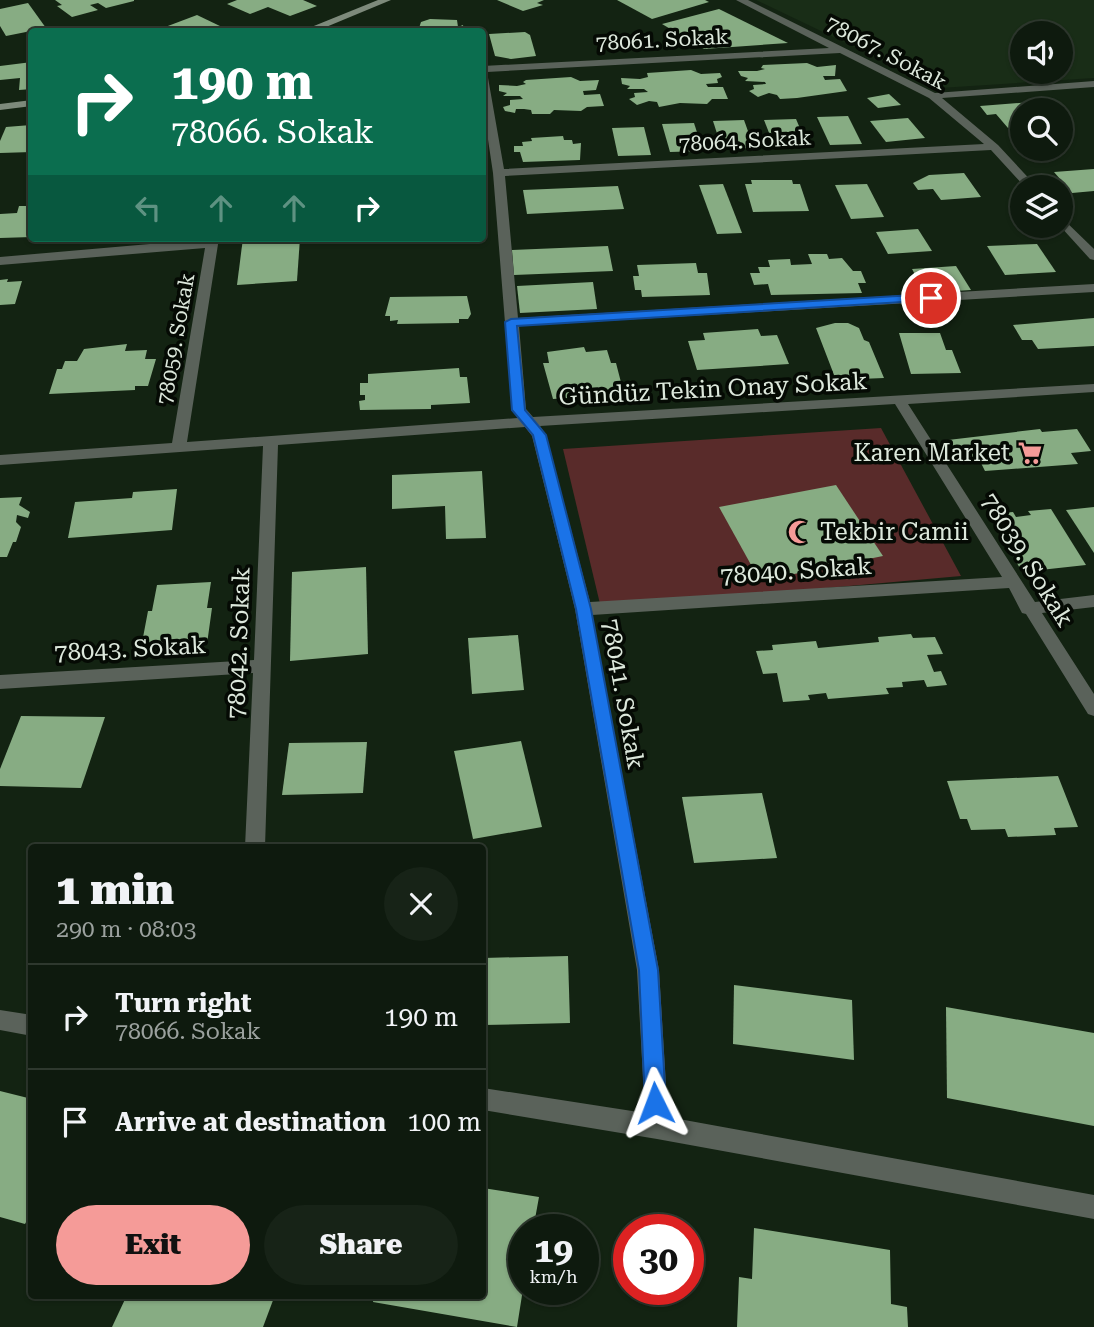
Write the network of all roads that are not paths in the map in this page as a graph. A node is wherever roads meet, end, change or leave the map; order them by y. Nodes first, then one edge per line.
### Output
1 (386, 0) edge
2 (741, 0) edge
3 (314, 28) edge
4 (843, 50) junction
5 (486, 71) edge
6 (1094, 84) edge
7 (486, 90) edge
8 (933, 96) junction
9 (28, 104) edge
10 (0, 107) edge
11 (994, 147) junction
12 (499, 173) junction
13 (1020, 175) edge
14 (1073, 230) edge
15 (202, 242) edge
16 (213, 242) edge
17 (1088, 243) edge
18 (1094, 256) edge
19 (0, 261) edge
20 (1094, 288) edge
21 (511, 322) junction
22 (1094, 388) edge
23 (899, 401) junction
24 (531, 422) junction
25 (271, 441) junction
26 (179, 447) junction
27 (0, 460) edge
28 (1011, 582) junction
29 (1094, 601) edge
30 (583, 609) junction
31 (1028, 609) junction
32 (262, 666) junction
33 (0, 682) edge
34 (1094, 709) edge
35 (255, 844) edge
36 (0, 1020) edge
37 (28, 1025) edge
38 (486, 1099) edge
39 (657, 1127) junction
40 (1094, 1207) edge

1 - 3 main road
2 - 4 street, 78067. Sokak
4 - 5 street, 78061. Sokak
4 - 8 street, 78067. Sokak
6 - 8 street
7 - 12 street, 78041. Sokak
8 - 11 street, 78067. Sokak
9 - 10 main road
11 - 12 street, 78064. Sokak
11 - 13 street, 78067. Sokak
12 - 21 street, 78041. Sokak
14 - 17 street
15 - 19 street
16 - 26 street, 78059. Sokak
17 - 18 street
20 - 21 street
21 - 24 street, 78041. Sokak
22 - 23 street, Gündüz Tekin Onay Sokak
23 - 24 street, Gündüz Tekin Onay Sokak
23 - 28 street, 78039. Sokak
24 - 25 street, Gündüz Tekin Onay Sokak
24 - 30 street, 78041. Sokak
25 - 26 street, Gündüz Tekin Onay Sokak
25 - 32 street, 78042. Sokak
26 - 27 street, Gündüz Tekin Onay Sokak
28 - 30 street, 78040. Sokak
28 - 31 street, 78039. Sokak
29 - 31 street
30 - 39 street, 78041. Sokak
31 - 34 street, 78039. Sokak
32 - 33 street, 78043. Sokak
32 - 35 street, 78042. Sokak
36 - 37 street
38 - 39 street
39 - 40 street

